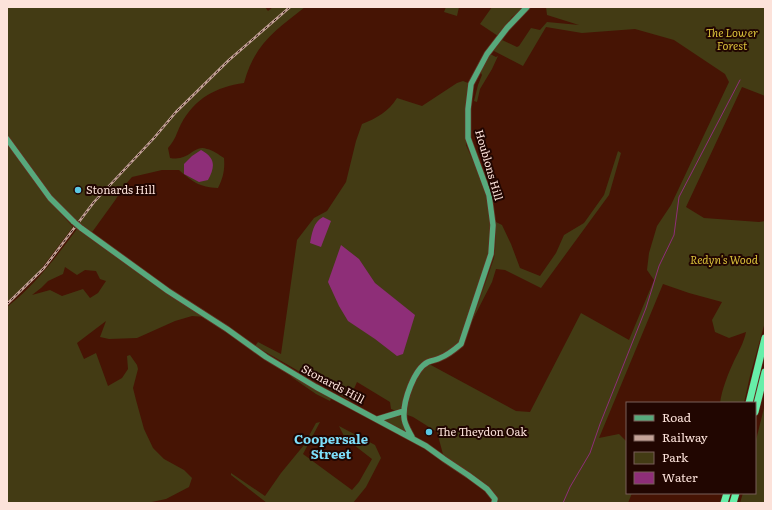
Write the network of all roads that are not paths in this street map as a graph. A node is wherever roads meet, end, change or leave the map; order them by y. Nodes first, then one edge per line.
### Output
1 (527, 7) edge
2 (7, 139) edge
3 (765, 338) edge
4 (765, 372) edge
5 (749, 402) edge
6 (756, 408) edge
7 (404, 411) junction
8 (378, 419) junction
9 (412, 437) junction
10 (495, 501) edge

1 - 7 street, Houblons Hill
2 - 8 street, Stonards Hill, bridge
3 - 5 highway
4 - 6 highway
7 - 8 street
7 - 9 street, Houblons Hill
8 - 9 street, Stonards Hill
9 - 10 street, Stonards Hill

